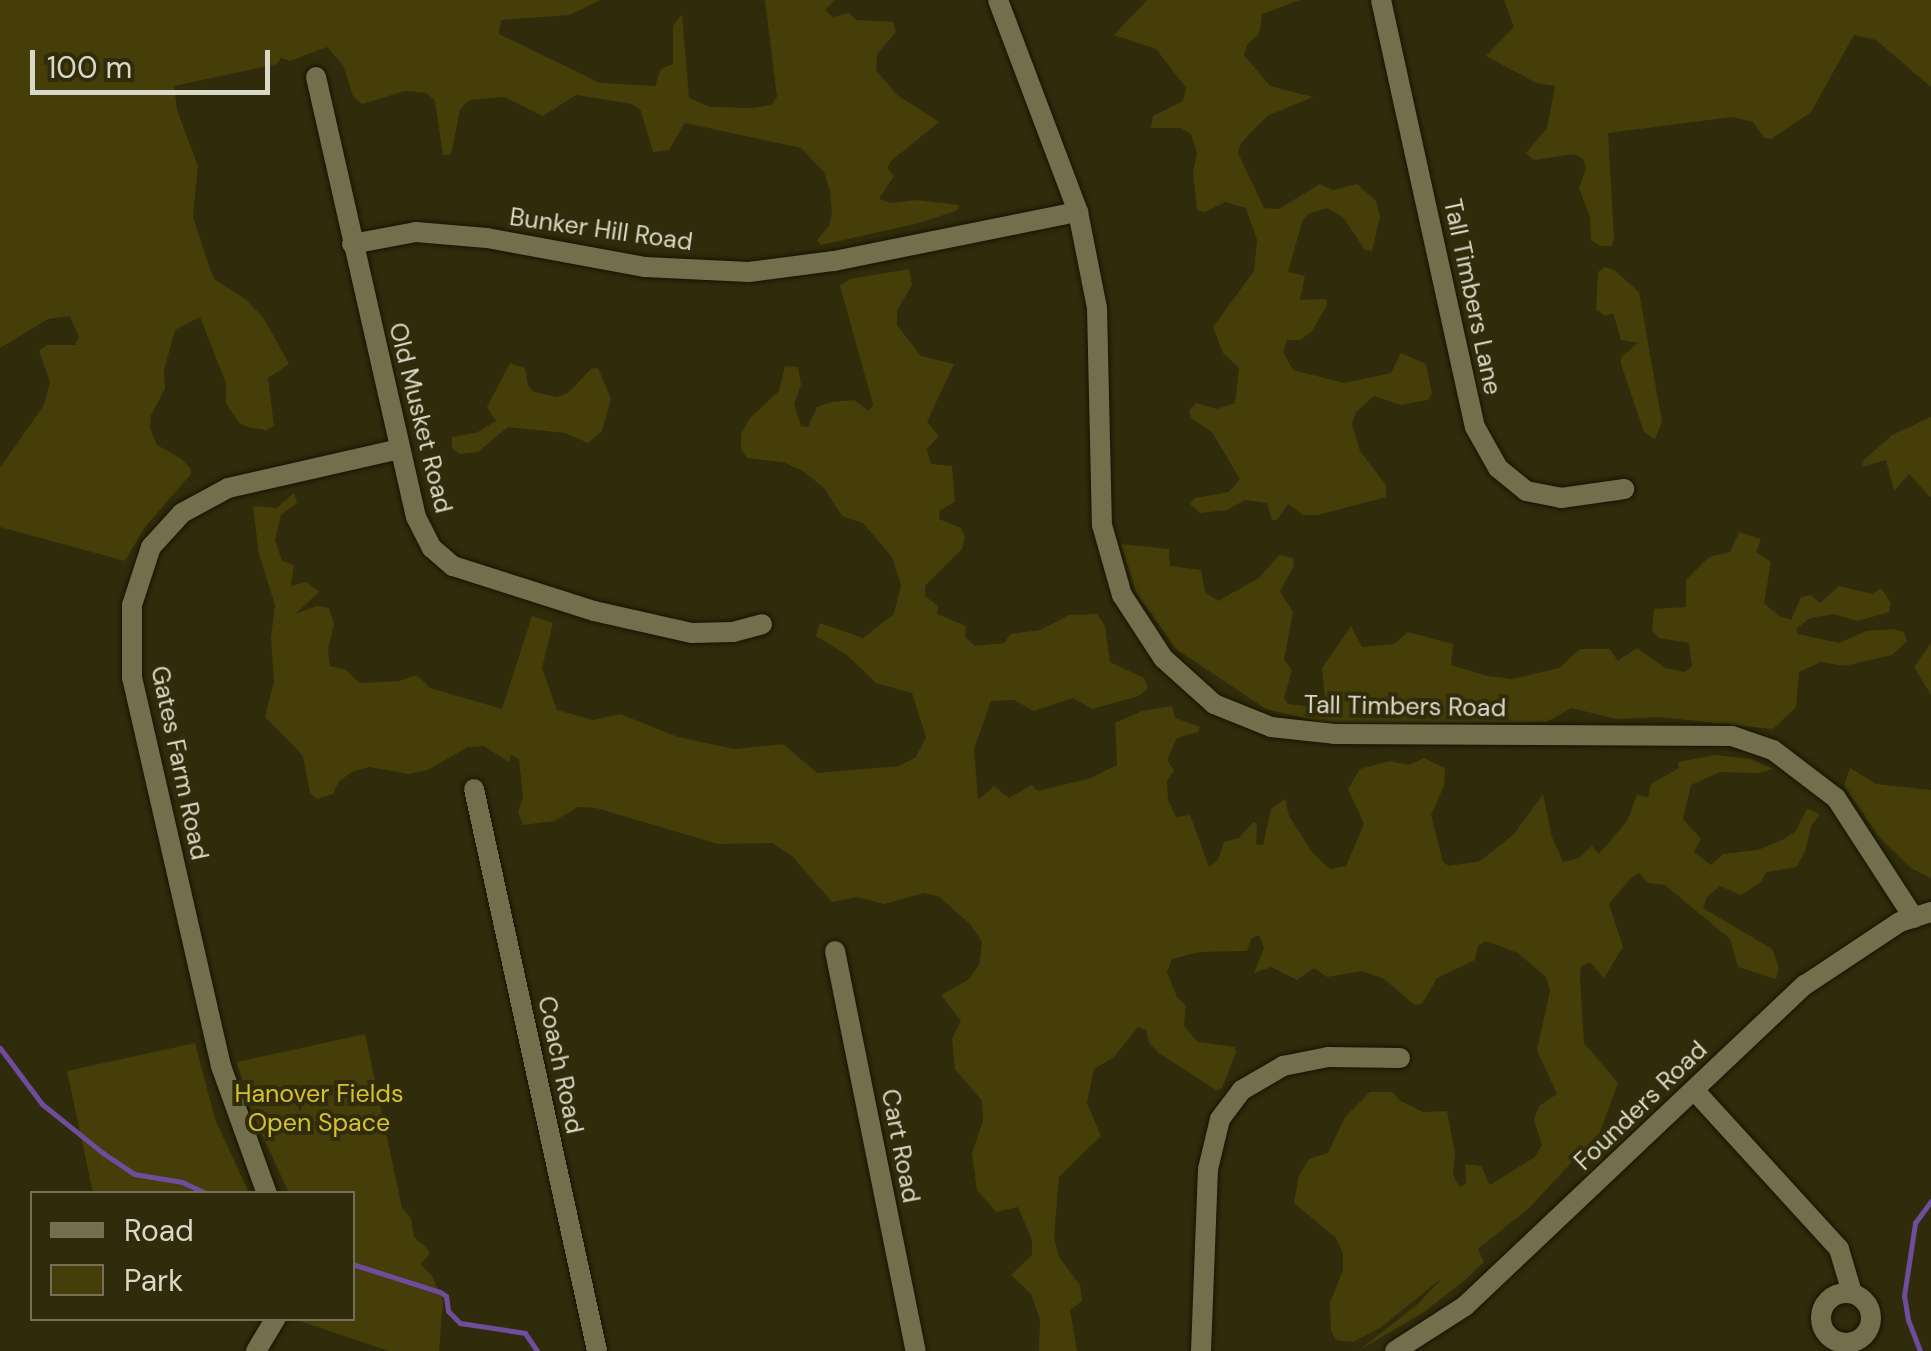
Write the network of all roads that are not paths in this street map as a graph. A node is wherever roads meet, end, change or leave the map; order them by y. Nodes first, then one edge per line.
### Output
1 (998, 0) edge
2 (1380, 0) edge
3 (316, 77) dead end
4 (1078, 212) junction
5 (352, 244) junction
6 (400, 449) junction
7 (1624, 489) dead end
8 (762, 624) dead end
9 (474, 789) dead end
10 (1923, 915) edge
11 (835, 951) dead end
12 (1400, 1058) dead end
13 (1694, 1090) junction
14 (266, 1191) edge
15 (1852, 1293) dead end
16 (274, 1321) edge
17 (256, 1351) edge
18 (597, 1351) edge
19 (916, 1351) edge
20 (1201, 1351) edge
21 (1395, 1351) edge

1 - 4 street, Tall Timbers Road
2 - 7 street, Tall Timbers Lane
3 - 5 street, Old Musket Road
4 - 5 street, Bunker Hill Road
4 - 10 street, Tall Timbers Road
5 - 6 street, Old Musket Road
6 - 8 street, Old Musket Road
6 - 14 street, Gates Farm Road
9 - 18 street, Coach Road
10 - 13 street, Founders Road
11 - 19 street, Cart Road
12 - 20 street
13 - 15 street
13 - 21 street, Founders Road
16 - 17 street

